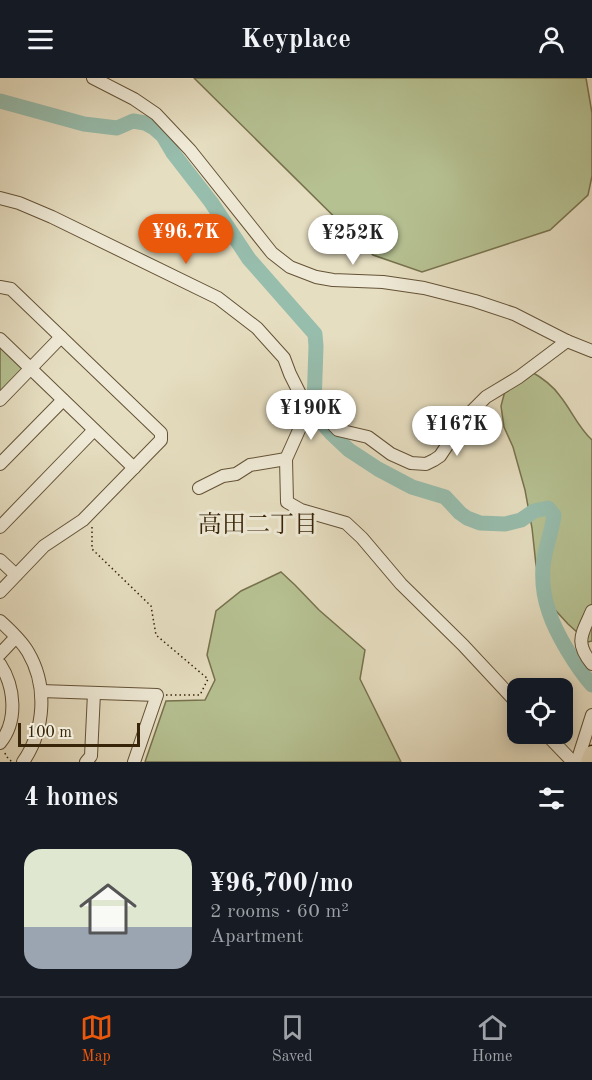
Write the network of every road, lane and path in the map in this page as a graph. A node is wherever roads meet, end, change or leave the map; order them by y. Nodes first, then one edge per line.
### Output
1 (93, 78) edge
2 (0, 198) edge
3 (0, 287) edge
4 (61, 337) junction
5 (0, 339) edge
6 (567, 341) junction
7 (592, 351) edge
8 (30, 368) junction
9 (0, 400) edge
10 (63, 400) junction
11 (314, 410) junction
12 (94, 430) junction
13 (286, 459) junction
14 (0, 464) edge
15 (134, 468) junction
16 (199, 488) dead end
17 (92, 512) junction
18 (0, 527) edge
19 (0, 560) edge
20 (16, 575) junction
21 (0, 592) edge
22 (592, 611) edge
23 (0, 621) edge
24 (16, 637) junction
25 (0, 654) edge
26 (0, 664) edge
27 (592, 664) edge
28 (41, 691) junction
29 (507, 692) edge
30 (94, 693) junction
31 (157, 695) junction
32 (592, 715) edge
33 (556, 744) edge
34 (4, 752) edge
35 (592, 754) edge
36 (23, 762) edge
37 (86, 762) edge
38 (134, 762) edge
39 (575, 762) edge
40 (589, 762) edge

1 - 6 street
2 - 11 street
3 - 4 street
4 - 8 street
4 - 15 street
5 - 8 street
6 - 7 street
6 - 11 street
8 - 9 street
8 - 10 street
10 - 12 street
10 - 14 street
11 - 13 street
12 - 15 street
12 - 18 street
13 - 16 street
13 - 29 street
15 - 17 street
17 - 20 street
17 - 31 path
19 - 20 street
20 - 21 street
22 - 27 street
23 - 24 street
24 - 25 street
24 - 28 street
26 - 34 street
28 - 30 street
28 - 36 street
30 - 31 street
30 - 37 street
31 - 38 street
32 - 39 street
33 - 39 street
35 - 40 highway

